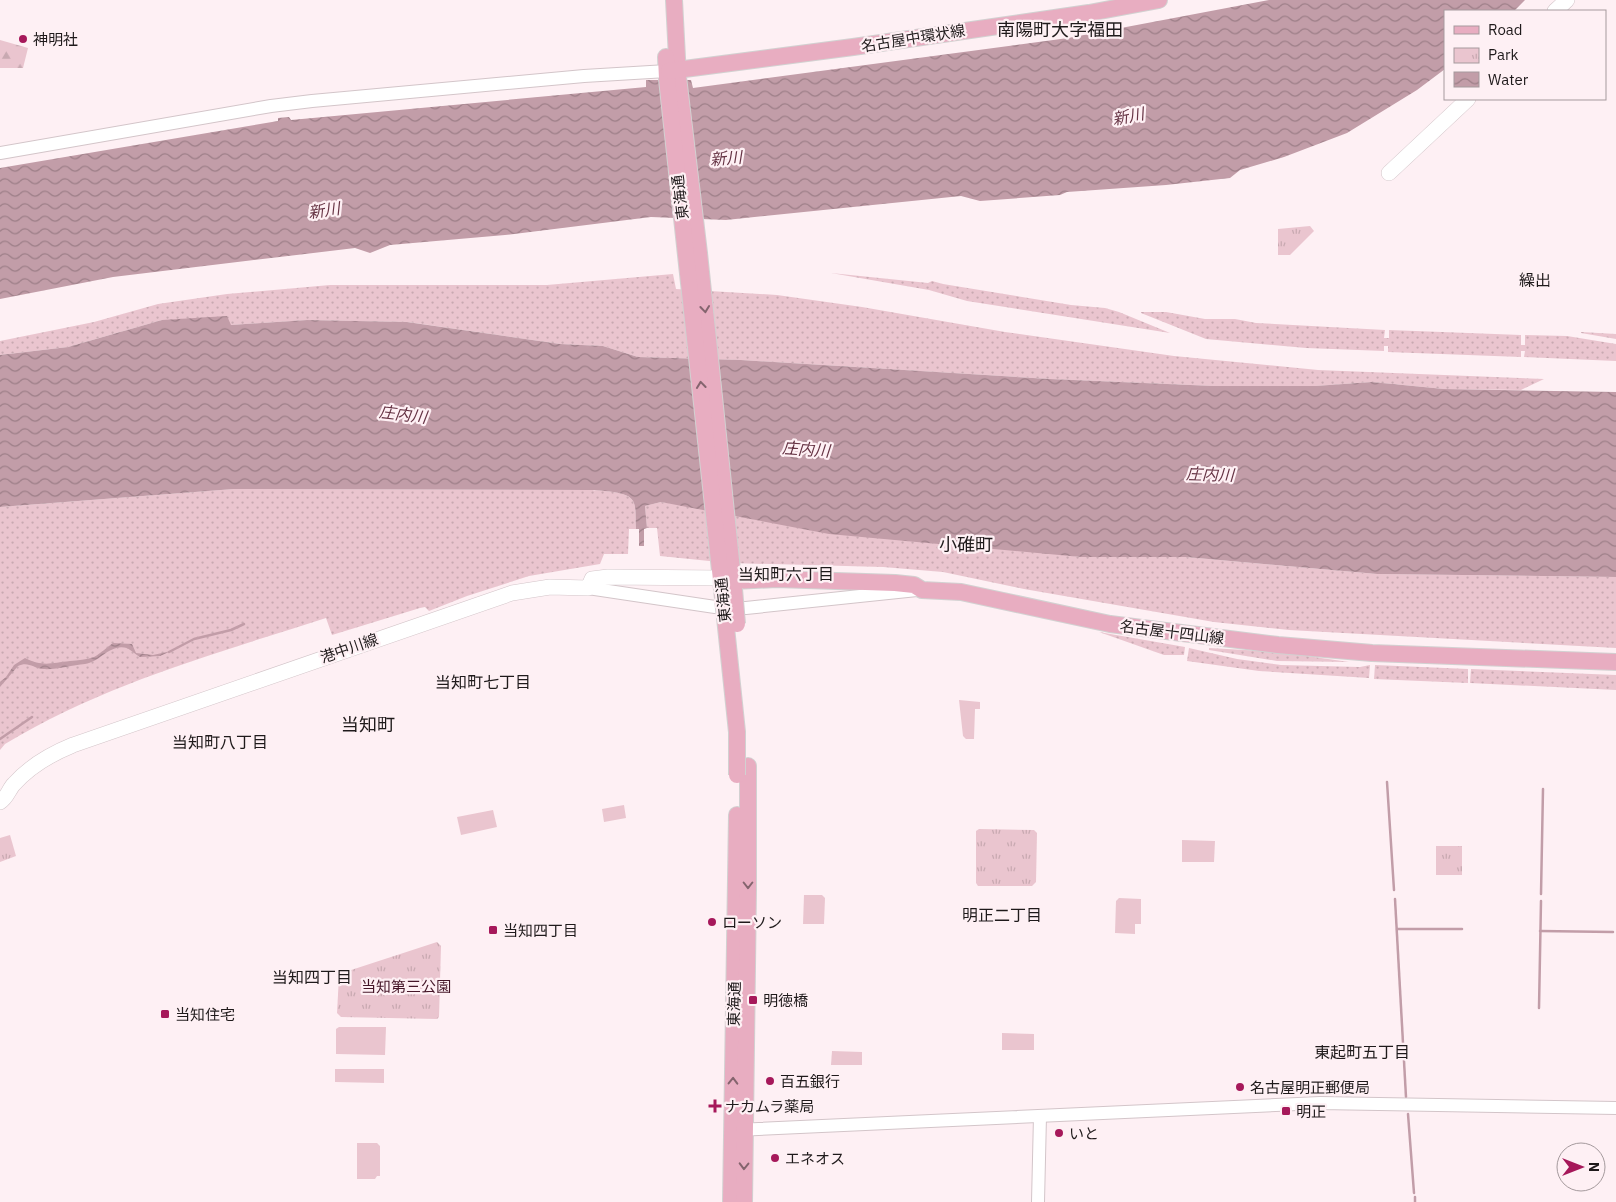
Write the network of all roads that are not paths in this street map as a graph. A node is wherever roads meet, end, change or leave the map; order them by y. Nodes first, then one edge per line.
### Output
1 (663, 0) edge
2 (674, 0) edge
3 (1159, 0) edge
4 (1567, 0) edge
5 (1557, 10) edge
6 (672, 74) junction
7 (1467, 100) edge
8 (0, 153) edge
9 (1389, 173) dead end
10 (727, 580) junction
11 (588, 588) junction
12 (922, 590) junction
13 (1616, 662) edge
14 (0, 802) edge
15 (1616, 1108) edge
16 (1040, 1116) junction
17 (738, 1130) junction
18 (731, 1202) edge
19 (744, 1202) edge
20 (1038, 1202) edge

1 - 6 main road, 東海通
2 - 6 main road, 東海通
3 - 6 main road, 名古屋中環状線
4 - 5 main road
6 - 8 street
6 - 10 main road, 東海通
7 - 9 main road
10 - 11 main road, 港中川線
10 - 12 main road, 名古屋十四山線
10 - 17 main road, 東海通, bridge
11 - 12 street
11 - 14 main road, 港中川線
12 - 13 main road, 名古屋十四山線
15 - 16 street
16 - 17 street
16 - 20 street
17 - 18 main road, 東海通
17 -> 19 main road, 東海通

